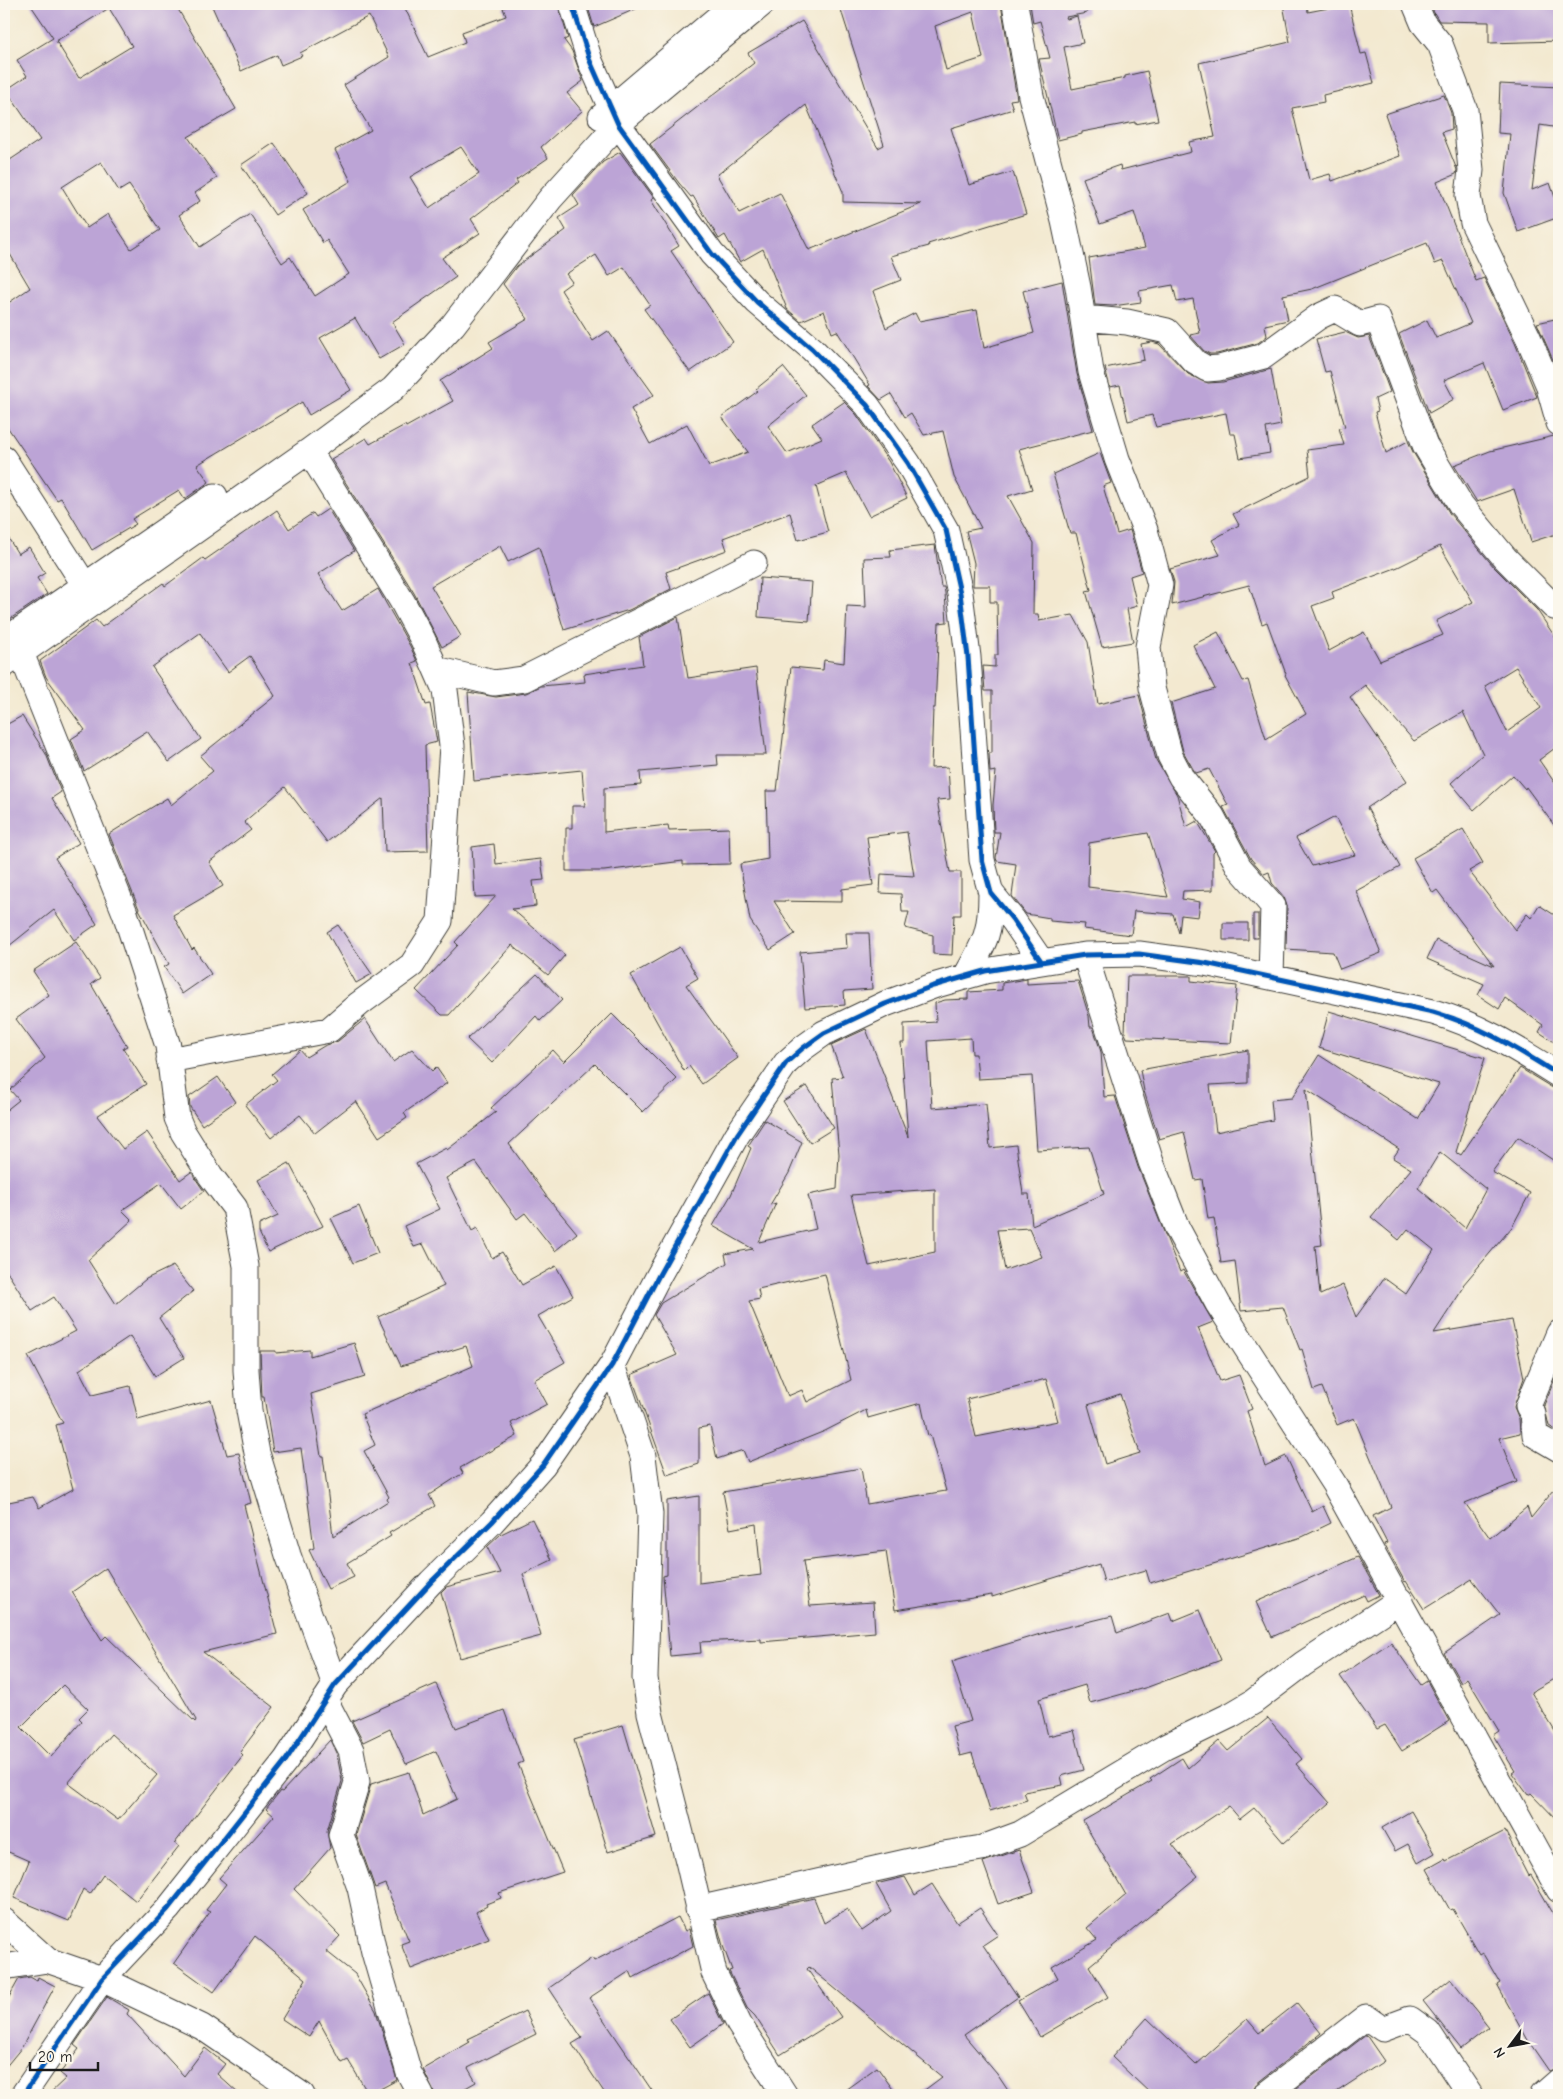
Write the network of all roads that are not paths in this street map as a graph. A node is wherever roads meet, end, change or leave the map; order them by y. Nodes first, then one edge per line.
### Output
1 (572, 4) edge
2 (734, 4) edge
3 (762, 4) edge
4 (1015, 4) edge
5 (1415, 4) edge
6 (614, 115) junction
7 (1083, 318) junction
8 (1559, 423) edge
9 (309, 451) junction
10 (4, 459) edge
11 (754, 563) dead end
12 (90, 593) junction
13 (1559, 608) edge
14 (10, 653) edge
15 (436, 669) junction
16 (991, 893) junction
17 (1085, 955) junction
18 (1041, 961) junction
19 (966, 976) junction
20 (1271, 977) junction
21 (170, 1060) junction
22 (1559, 1075) edge
23 (1559, 1333) edge
24 (612, 1365) junction
25 (1559, 1449) edge
26 (1400, 1600) junction
27 (330, 1693) junction
28 (1559, 1890) edge
29 (698, 1909) junction
30 (4, 1921) edge
31 (47, 1960) junction
32 (4, 1967) edge
33 (102, 1979) junction
34 (1559, 2081) edge
35 (23, 2095) edge
36 (302, 2095) edge
37 (421, 2095) edge
38 (785, 2095) edge
39 (1265, 2095) edge
40 (1470, 2095) edge
41 (1543, 2095) edge

1 - 6 street
2 - 6 street
3 - 6 street
4 - 7 street
5 - 8 street
6 - 9 street
6 - 12 street
6 - 16 street
7 - 13 street
7 - 20 street
9 - 12 street
9 - 15 street
10 - 12 street
11 - 15 street
12 - 14 street
14 - 21 street
15 - 21 street
16 - 18 street
16 - 19 street
17 - 18 street
17 - 20 street
17 - 26 street
18 - 19 street
19 - 24 street
20 - 22 street
21 - 27 street
23 - 25 street
24 - 27 street
24 - 29 street
26 - 28 street
26 - 29 street
27 - 33 street
27 - 37 street
29 - 38 street
30 - 31 street
31 - 32 street
31 - 33 street
33 - 35 street
33 - 36 street
34 - 41 street
39 - 40 street

